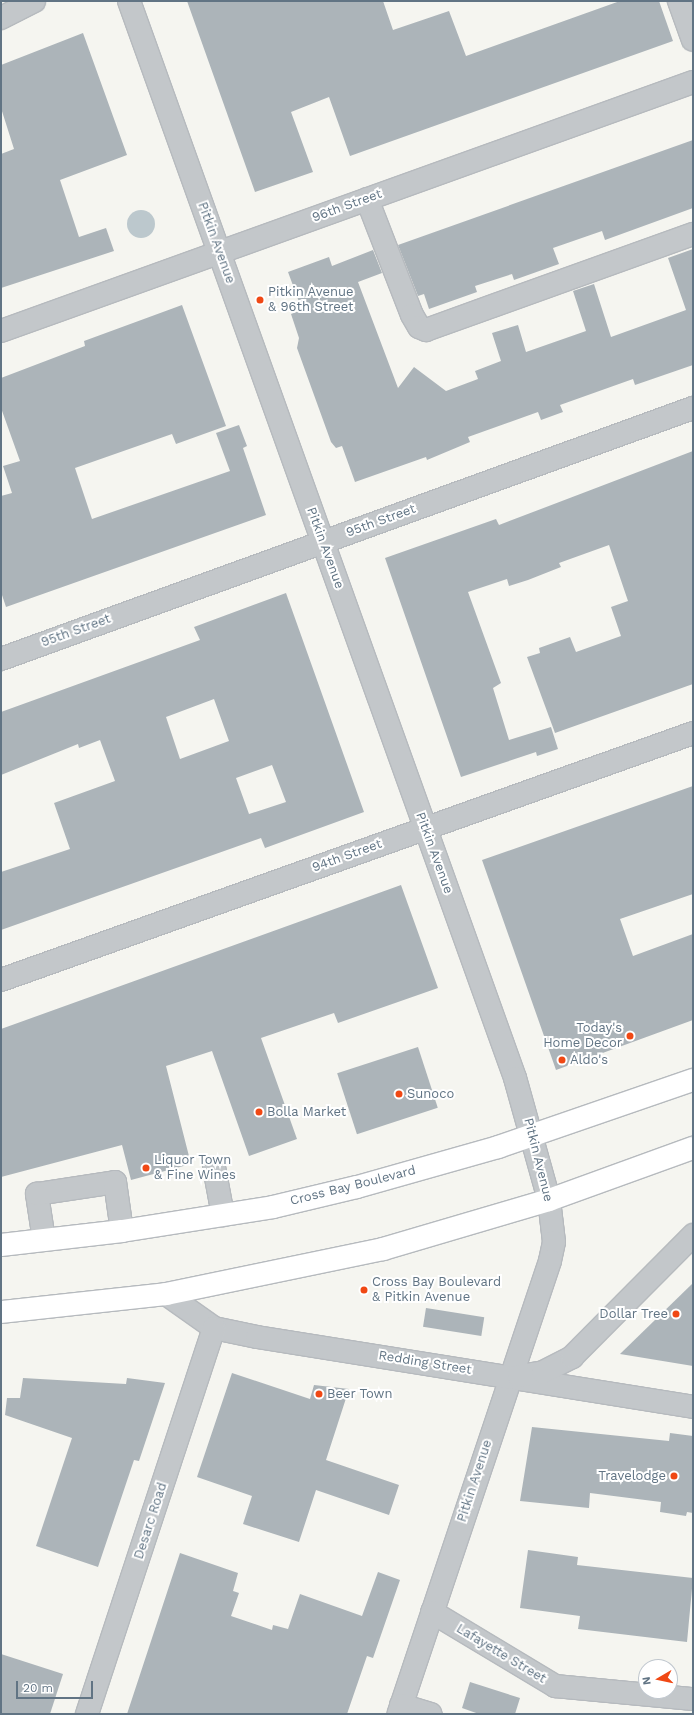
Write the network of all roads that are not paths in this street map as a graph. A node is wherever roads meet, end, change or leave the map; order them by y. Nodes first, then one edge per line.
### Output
1 (34, 1) edge
2 (129, 1) edge
3 (679, 1) edge
4 (1, 18) edge
5 (693, 40) edge
6 (692, 86) edge
7 (367, 199) junction
8 (693, 234) edge
9 (220, 252) junction
10 (1, 331) edge
11 (693, 408) edge
12 (323, 542) junction
13 (1, 659) edge
14 (693, 733) edge
15 (425, 828) junction
16 (1, 980) edge
17 (693, 1080) edge
18 (533, 1136) junction
19 (693, 1148) edge
20 (214, 1167) dead end
21 (549, 1200) junction
22 (223, 1215) junction
23 (122, 1231) junction
24 (693, 1235) edge
25 (44, 1240) junction
26 (1, 1245) edge
27 (166, 1294) junction
28 (1, 1312) edge
29 (214, 1328) junction
30 (510, 1378) junction
31 (693, 1407) edge
32 (432, 1612) junction
33 (693, 1699) edge
34 (400, 1709) edge
35 (87, 1714) edge
36 (431, 1714) edge

1 - 4 street
2 - 9 street, Pitkin Avenue
3 - 5 street
6 - 7 street, 96th Street
7 - 8 street
7 - 9 street, 96th Street
9 - 10 street, 96th Street
9 - 12 street, Pitkin Avenue
11 - 12 street, 95th Street
12 - 13 street, 95th Street
12 - 15 street, Pitkin Avenue
14 - 15 street, 94th Street
15 - 16 street, 94th Street
15 - 18 street, Pitkin Avenue
17 - 18 main road, Cross Bay Boulevard
18 - 21 street, Pitkin Avenue
18 - 22 main road, Cross Bay Boulevard
19 - 21 main road
20 - 22 street
21 - 27 main road
21 - 30 street, Pitkin Avenue
22 - 23 main road, Cross Bay Boulevard
23 - 25 main road, Cross Bay Boulevard
23 - 25 street
24 - 30 street
25 - 26 main road, Cross Bay Boulevard
27 - 28 main road
27 - 29 street, Redding Street
29 - 30 street, Redding Street
29 - 35 street, Desarc Road
30 - 31 street, Redding Street
30 - 32 street, Pitkin Avenue
32 - 33 street, Lafayette Street
32 - 34 street, Pitkin Avenue
34 - 36 street

